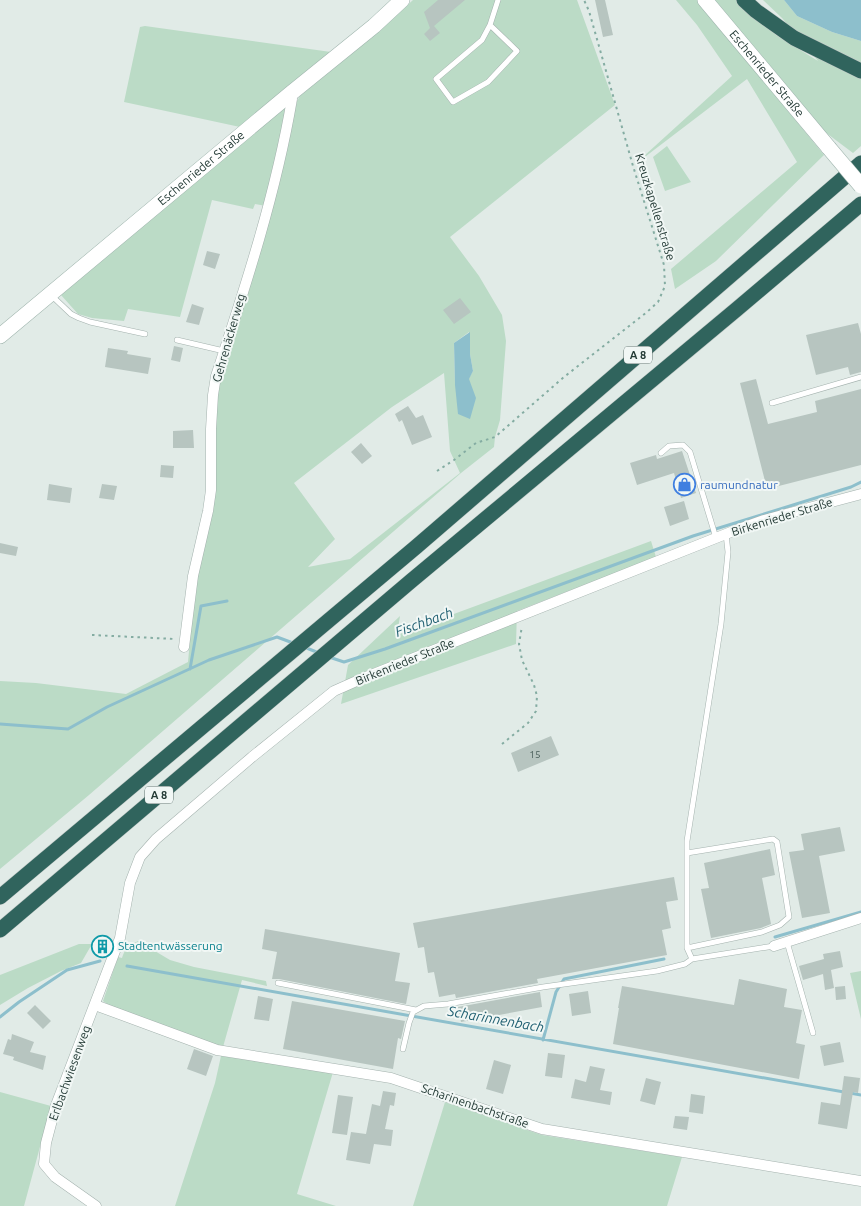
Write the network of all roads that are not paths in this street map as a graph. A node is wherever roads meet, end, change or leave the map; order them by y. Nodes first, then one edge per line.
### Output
1 (402, 0) edge
2 (498, 0) edge
3 (705, 0) edge
4 (744, 0) edge
5 (490, 25) junction
6 (861, 71) edge
7 (290, 94) junction
8 (861, 163) edge
9 (861, 186) edge
10 (861, 204) edge
11 (50, 294) junction
12 (145, 334) dead end
13 (0, 336) edge
14 (178, 340) dead end
15 (224, 351) junction
16 (861, 377) edge
17 (772, 403) dead end
18 (662, 453) dead end
19 (861, 494) edge
20 (726, 534) junction
21 (716, 538) junction
22 (184, 643) road end
23 (687, 853) junction
24 (0, 897) edge
25 (861, 918) edge
26 (0, 930) edge
27 (787, 942) junction
28 (774, 946) joint
29 (687, 948) junction
30 (692, 959) junction
31 (278, 983) dead end
32 (95, 1005) junction
33 (415, 1011) junction
34 (813, 1033) dead end
35 (403, 1049) dead end
36 (861, 1181) edge
37 (96, 1206) edge

1 - 7 street, Eschenrieder Straße
2 - 5 lane
3 - 9 street, Eschenrieder Straße, bridge
4 - 6 highway
5 - 5 lane
7 - 11 street, Eschenrieder Straße
7 - 15 street, Gehrenäckerweg
8 - 24 highway, A 8
10 - 26 highway, A 8
11 - 12 lane
11 - 13 street, Eschenrieder Straße
14 - 15 lane
15 - 22 street, Gehrenäckerweg
16 - 17 lane
18 - 21 lane
19 - 20 street, Birkenrieder Straße
20 - 21 street, Birkenrieder Straße
20 - 23 lane
21 - 32 street, Birkenrieder Straße
23 - 29 lane
23 - 29 lane
25 - 27 street
27 - 28 street
27 - 34 lane
28 - 30 lane
29 - 30 lane
30 - 33 lane
31 - 33 lane
32 - 36 street, Scharinenbachstraße
32 - 37 street, Erlbachwiesenweg
33 - 35 lane

